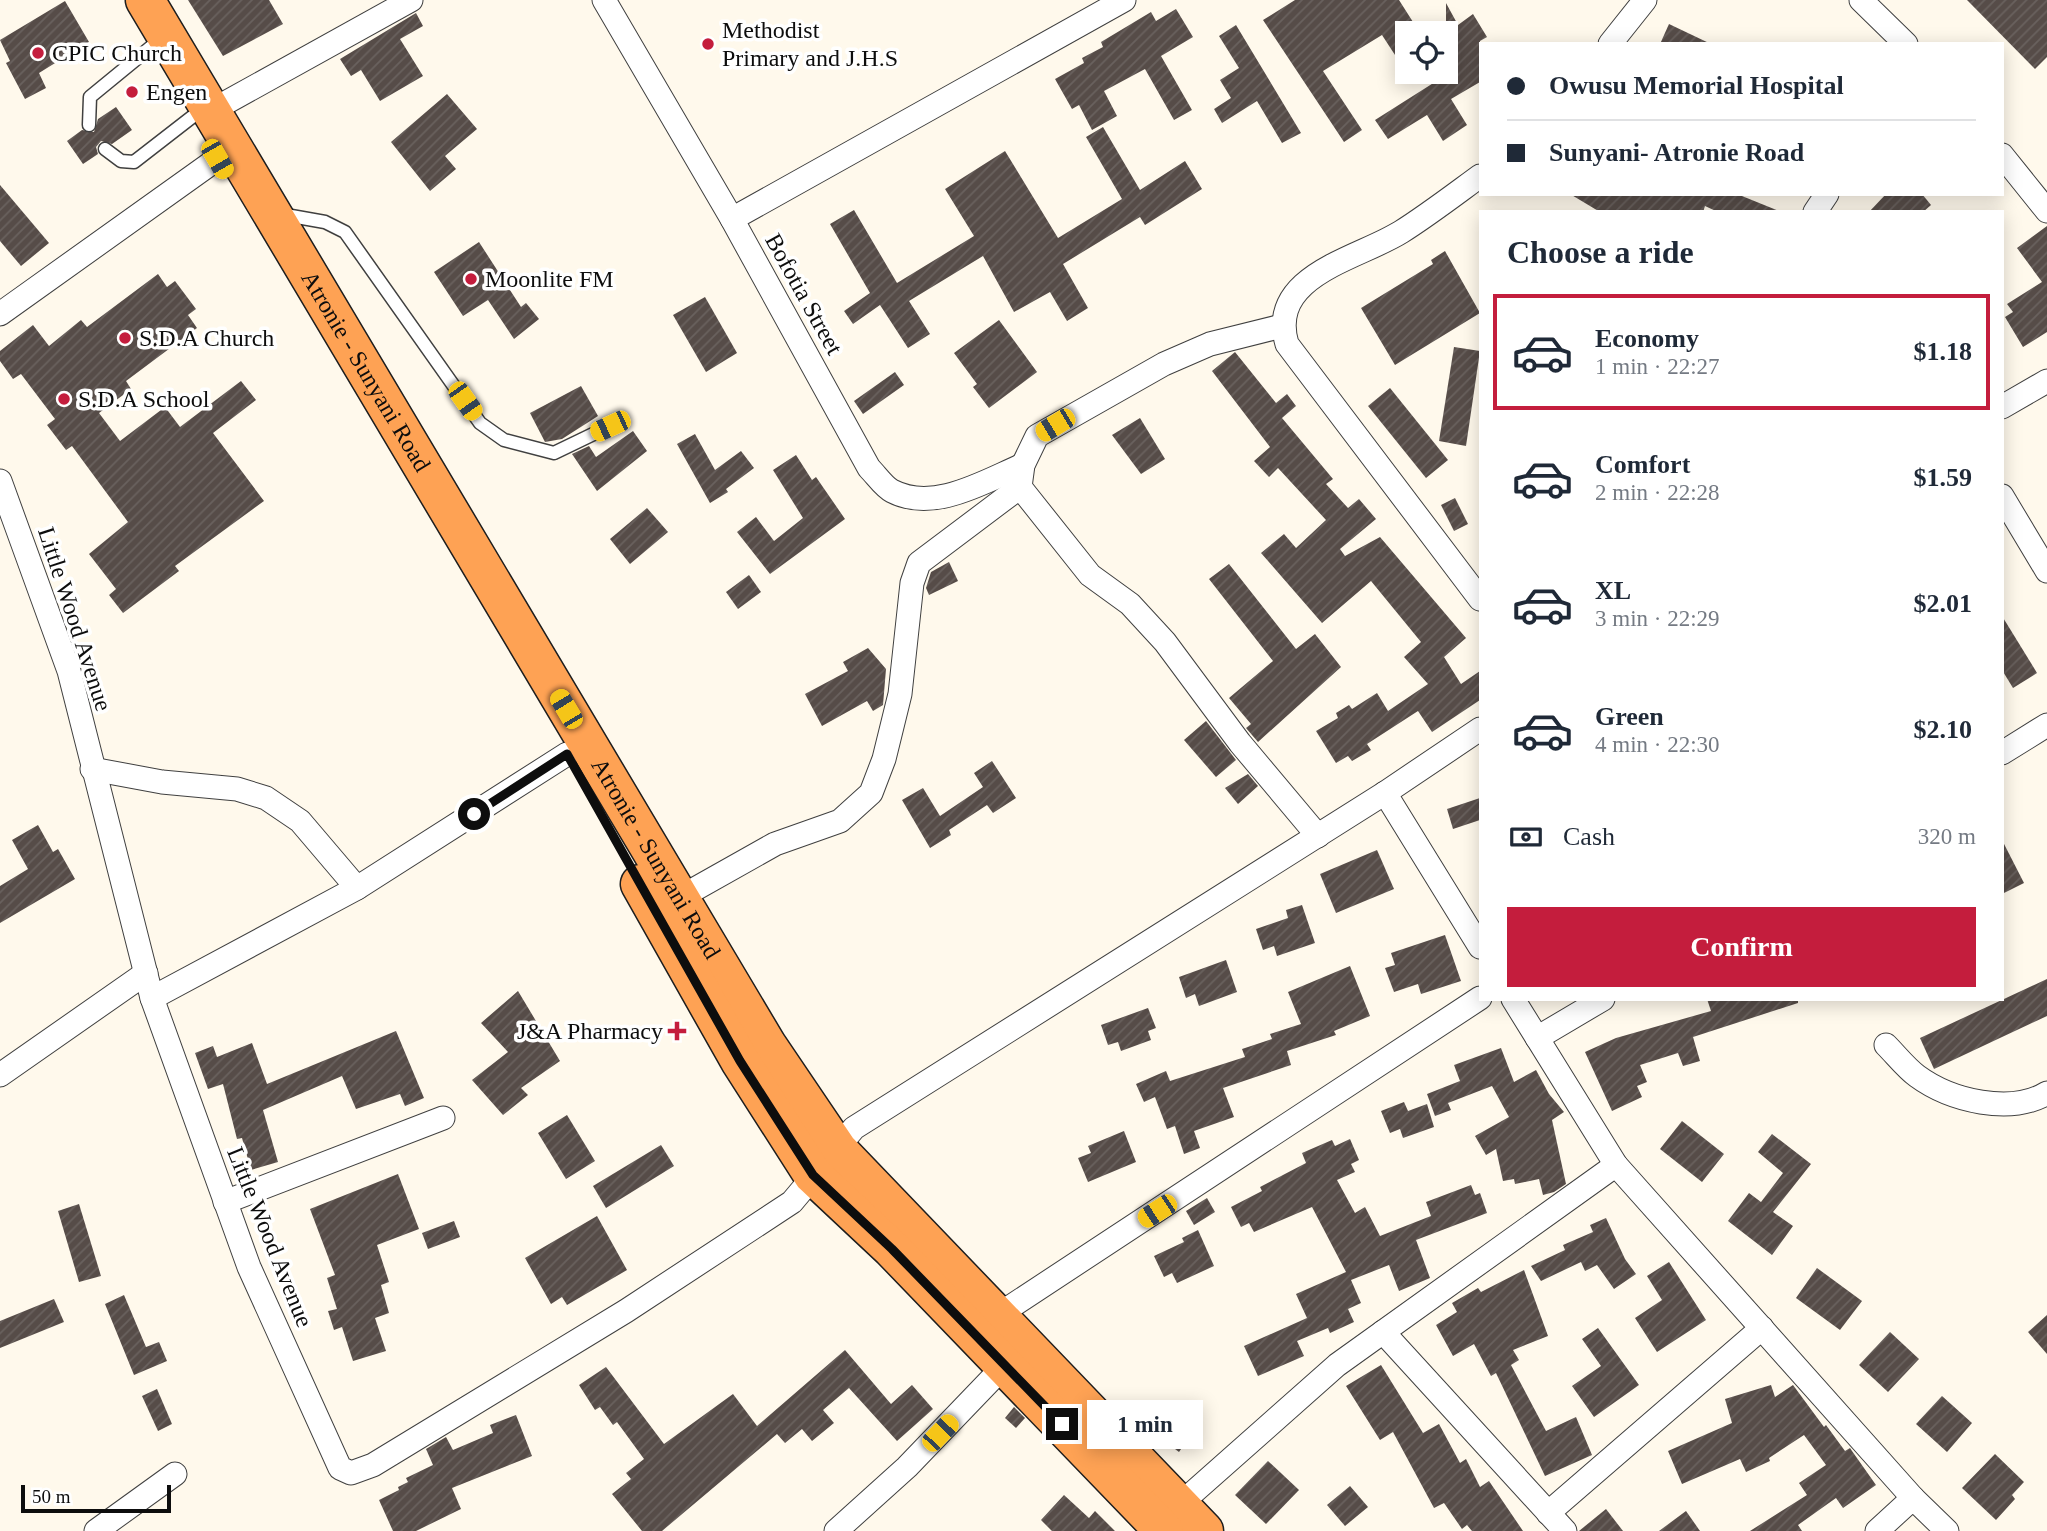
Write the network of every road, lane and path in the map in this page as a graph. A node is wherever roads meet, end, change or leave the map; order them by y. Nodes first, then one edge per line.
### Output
1 (123, 0) edge
2 (145, 0) edge
3 (411, 0) edge
4 (604, 0) edge
5 (1124, 0) edge
6 (1645, 0) edge
7 (1861, 0) edge
8 (1612, 42) edge
9 (1904, 42) edge
10 (151, 47) junction
11 (200, 114) junction
12 (89, 125) dead end
13 (104, 149) dead end
14 (2004, 157) edge
15 (217, 159) junction
16 (1479, 177) edge
17 (2047, 211) edge
18 (269, 212) junction
19 (732, 219) junction
20 (0, 314) edge
21 (1282, 327) junction
22 (2047, 381) edge
23 (2004, 406) edge
24 (610, 426) dead end
25 (1021, 476) junction
26 (0, 481) edge
27 (2004, 499) edge
28 (2047, 570) edge
29 (1479, 598) edge
30 (2047, 725) edge
31 (1479, 730) edge
32 (2004, 752) edge
33 (567, 754) junction
34 (92, 769) junction
35 (1385, 793) junction
36 (1318, 836) junction
37 (357, 888) junction
38 (679, 898) junction
39 (1479, 945) edge
40 (146, 973) junction
41 (152, 998) junction
42 (1479, 999) edge
43 (1514, 1001) edge
44 (1600, 1001) edge
45 (1537, 1038) junction
46 (1886, 1045) dead end
47 (0, 1075) edge
48 (2047, 1093) edge
49 (443, 1118) dead end
50 (826, 1162) junction
51 (1616, 1165) junction
52 (225, 1202) junction
53 (995, 1317) junction
54 (1762, 1328) junction
55 (1383, 1332) junction
56 (1005, 1365) junction
57 (175, 1474) dead end
58 (1913, 1498) junction
59 (1548, 1513) junction
60 (1182, 1522) edge
61 (96, 1531) edge
62 (836, 1531) edge
63 (1565, 1531) edge
64 (1877, 1531) edge
65 (1947, 1531) edge

1 - 10 highway
2 - 11 highway, Atronie - Sunyani Road
3 - 11 street
4 - 19 street, Bofotia Street
5 - 19 street
6 - 8 street
7 - 9 street
10 - 11 highway
10 - 12 lane
11 - 13 lane
11 - 15 highway
11 - 18 highway, Atronie - Sunyani Road
14 - 17 street
15 - 20 street
15 - 33 highway
16 - 21 street
18 - 24 lane
18 - 38 highway, Atronie - Sunyani Road
19 - 25 street, Bofotia Street
21 - 25 street
21 - 29 street
22 - 23 street
25 - 36 street
25 - 38 street
26 - 34 street, Little Wood Avenue
27 - 28 street
30 - 32 street
31 - 35 street
33 - 37 street
33 - 50 highway
34 - 37 street
34 - 40 street, Little Wood Avenue
35 - 36 street
35 - 39 street
36 - 50 street
37 - 41 street
38 - 50 highway, Atronie - Sunyani Road
40 - 41 street, Little Wood Avenue
40 - 47 street
41 - 52 street, Little Wood Avenue
42 - 53 street
43 - 45 street
44 - 45 street
45 - 51 street
46 - 48 street
49 - 52 street
50 - 52 street, Little Wood Avenue
50 - 53 highway, Atronie - Sunyani Road
50 - 56 highway
51 - 54 street
51 - 55 street
53 - 60 highway, Atronie - Sunyani Road
54 - 58 street
54 - 59 street
55 - 59 street
55 - 60 street
56 - 60 highway
56 - 62 street
57 - 61 street
58 - 64 street
58 - 65 street
59 - 63 street

